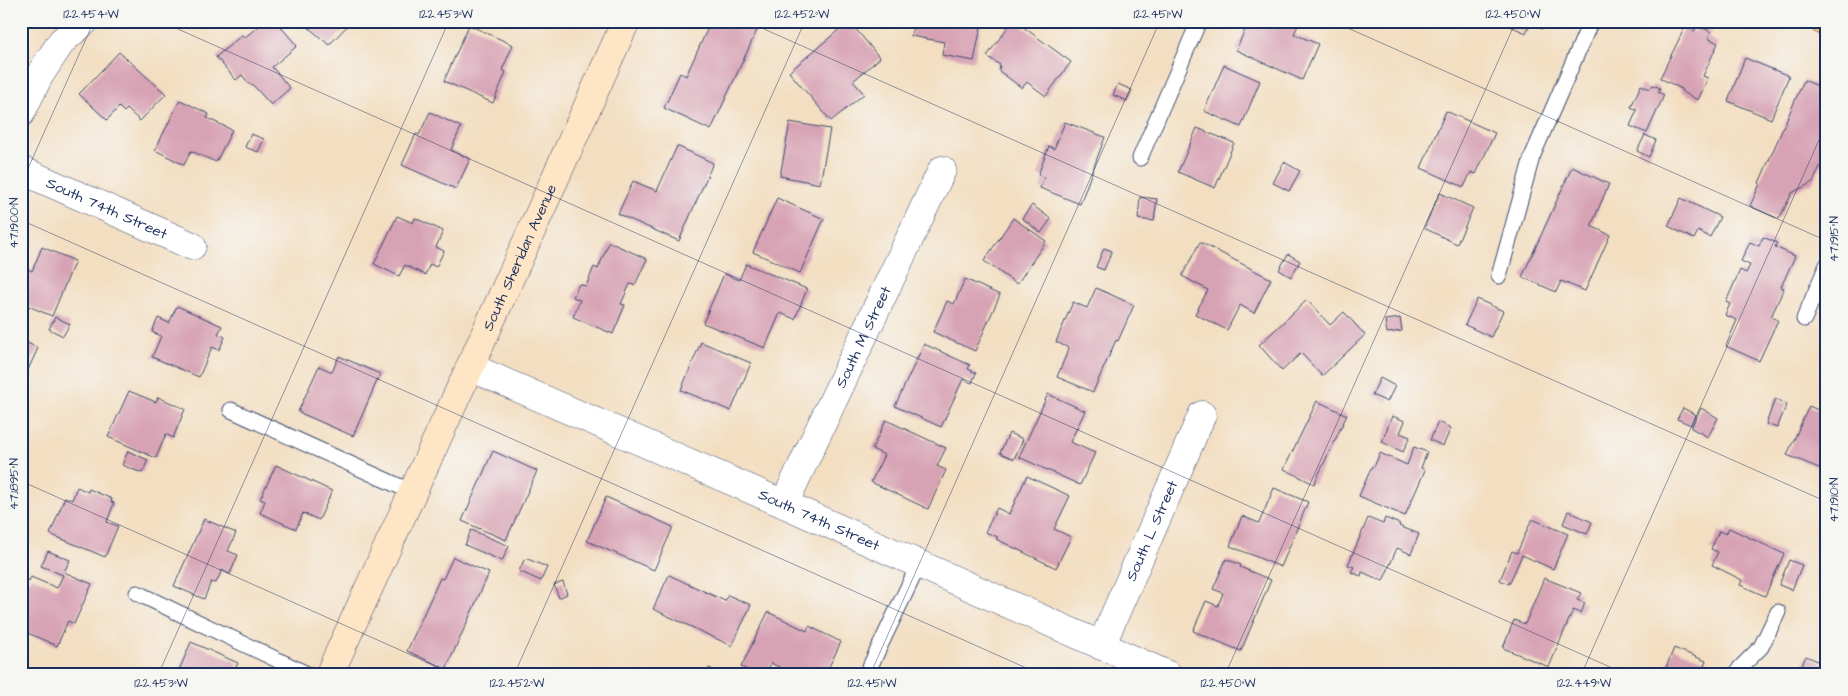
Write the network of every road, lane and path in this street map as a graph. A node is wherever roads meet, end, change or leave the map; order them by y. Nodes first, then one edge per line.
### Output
1 (86, 21) edge
2 (626, 21) edge
3 (1199, 21) edge
4 (1591, 21) edge
5 (1823, 21) edge
6 (1827, 23) edge
7 (21, 113) edge
8 (1140, 158) dead end
9 (21, 170) edge
10 (942, 170) dead end
11 (192, 246) dead end
12 (1827, 265) edge
13 (1499, 276) dead end
14 (1804, 319) dead end
15 (470, 367) junction
16 (231, 410) dead end
17 (1202, 415) dead end
18 (412, 492) junction
19 (784, 504) junction
20 (919, 564) junction
21 (137, 592) dead end
22 (1778, 612) dead end
23 (1101, 646) junction
24 (309, 675) edge
25 (329, 675) edge
26 (866, 675) edge
27 (1168, 675) edge
28 (1736, 675) edge

1 - 7 street
2 - 15 street, South Sheridan Avenue
3 - 8 lane
4 - 13 lane
5 - 6 main road
9 - 11 street, South 74th Street
10 - 19 street, South M Street
12 - 14 lane
15 - 18 street, South Sheridan Avenue
15 - 19 street, South 74th Street
16 - 18 lane
17 - 23 street, South L Street
18 - 25 street, South Sheridan Avenue
19 - 20 street, South 74th Street
20 - 23 street, South 74th Street
20 - 26 lane
21 - 24 lane
22 - 28 lane
23 - 27 street, South 74th Street

